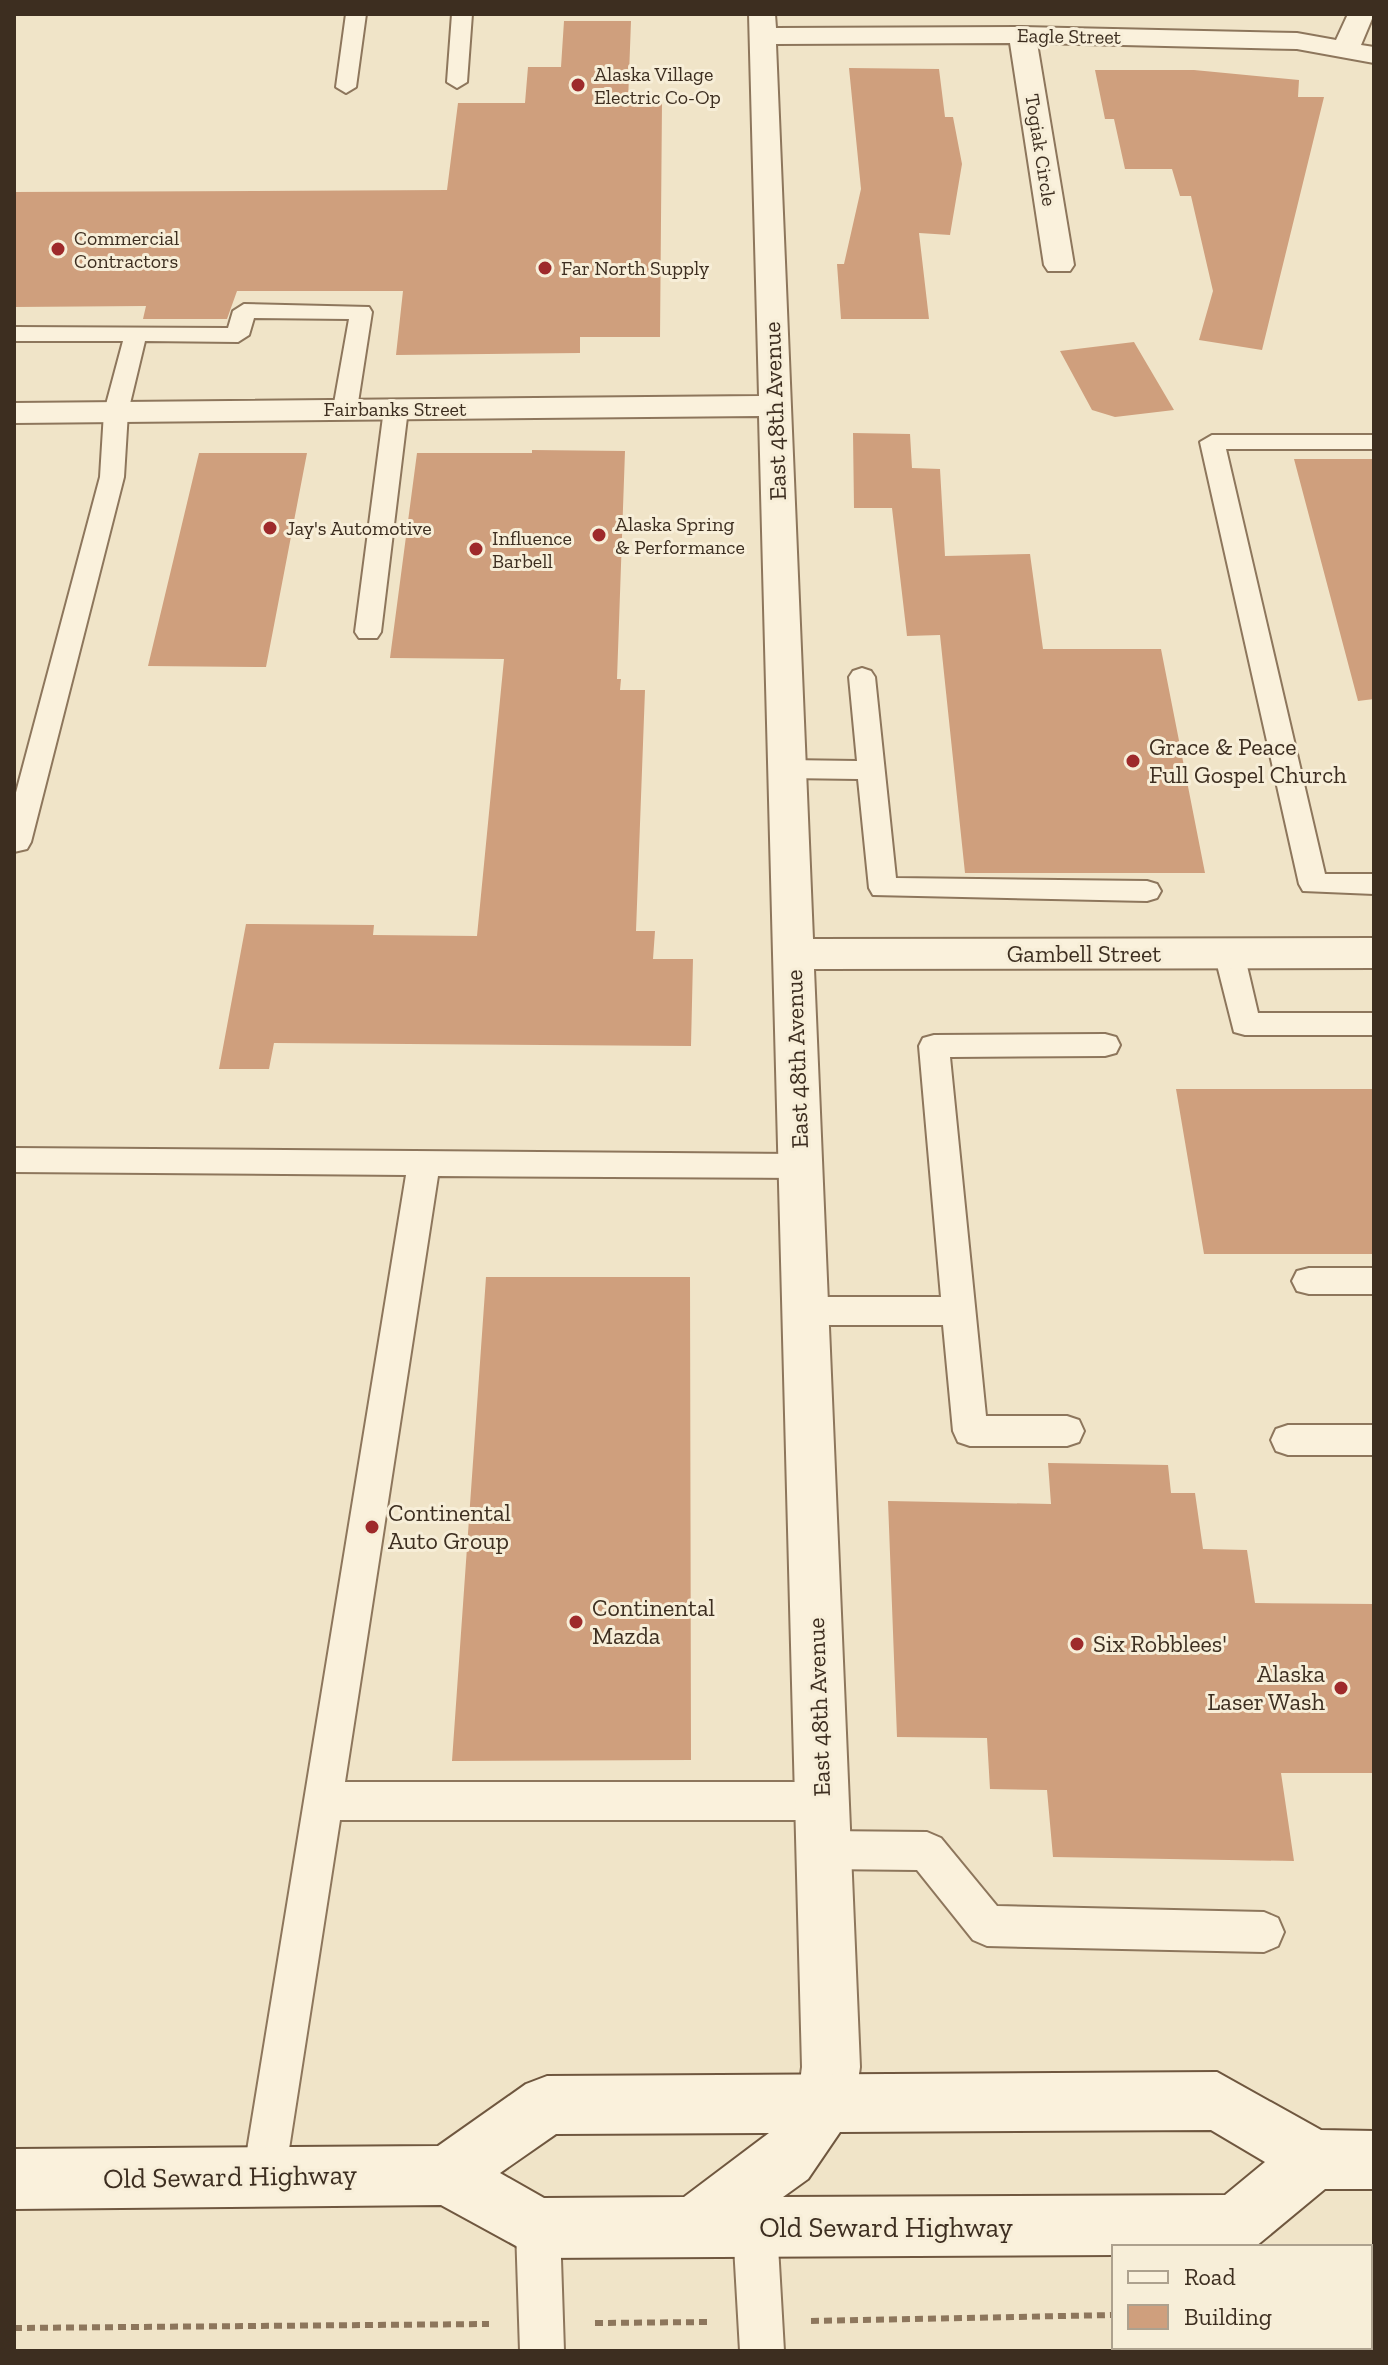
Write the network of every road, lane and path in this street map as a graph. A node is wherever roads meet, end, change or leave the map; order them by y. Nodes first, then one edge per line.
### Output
1 (356, 14) edge
2 (462, 14) edge
3 (1361, 14) edge
4 (762, 25) edge
5 (1022, 35) junction
6 (1345, 51) junction
7 (1374, 55) edge
8 (457, 82) dead end
9 (346, 87) dead end
10 (1059, 265) dead end
11 (14, 334) edge
12 (136, 334) junction
13 (775, 406) junction
14 (345, 409) junction
15 (396, 409) junction
16 (116, 412) junction
17 (14, 413) edge
18 (1374, 442) edge
19 (368, 632) dead end
20 (862, 677) dead end
21 (787, 769) junction
22 (871, 770) junction
23 (14, 842) edge
24 (1374, 884) edge
25 (1147, 891) dead end
26 (1229, 953) junction
27 (1374, 953) edge
28 (793, 954) junction
29 (1374, 1024) edge
30 (1105, 1045) dead end
31 (14, 1160) edge
32 (424, 1163) junction
33 (800, 1166) junction
34 (1309, 1281) dead end
35 (1374, 1281) edge
36 (806, 1311) junction
37 (959, 1311) junction
38 (1067, 1431) dead end
39 (1288, 1440) dead end
40 (1374, 1440) edge
41 (323, 1801) junction
42 (823, 1826) junction
43 (1264, 1932) dead end
44 (826, 2103) junction
45 (1315, 2159) junction
46 (1374, 2160) edge
47 (264, 2175) junction
48 (447, 2175) junction
49 (14, 2179) edge
50 (538, 2228) junction
51 (755, 2228) junction
52 (691, 2229) junction
53 (1238, 2236) edge
54 (542, 2351) edge
55 (762, 2351) edge

1 - 9 lane
2 - 8 lane
3 - 6 street
4 - 5 street, Eagle Street
4 - 13 street, East 48th Avenue
5 - 6 street, Eagle Street
5 - 10 street, Togiak Circle
6 - 7 street, Eagle Street
11 - 12 lane
12 - 14 lane
12 - 16 lane
13 - 15 street, Fairbanks Street
13 - 21 street, East 48th Avenue
14 - 15 street, Fairbanks Street
14 - 16 street, Fairbanks Street
15 - 19 lane
16 - 17 street, Fairbanks Street
16 - 23 lane
18 - 24 lane
20 - 22 lane
21 - 22 lane
21 - 28 street, East 48th Avenue
22 - 25 lane
26 - 27 street, Gambell Street
26 - 28 street, Gambell Street
26 - 29 lane
28 - 33 street, East 48th Avenue
30 - 37 lane
31 - 32 lane
32 - 33 lane
32 - 41 lane
33 - 36 street, East 48th Avenue
34 - 35 lane
36 - 37 lane
36 - 42 street, East 48th Avenue
37 - 38 lane
39 - 40 lane
41 - 42 lane
41 - 47 lane
42 - 43 lane
42 - 44 street, East 48th Avenue
44 - 45 street
44 - 48 street
44 - 52 street
45 - 46 street
45 - 53 street, Old Seward Highway
47 - 48 street, Old Seward Highway
47 - 49 street, Old Seward Highway
48 - 50 street, Old Seward Highway
50 - 52 street, Old Seward Highway
50 - 54 lane
51 - 52 street, Old Seward Highway
51 - 53 street, Old Seward Highway
51 - 55 lane

